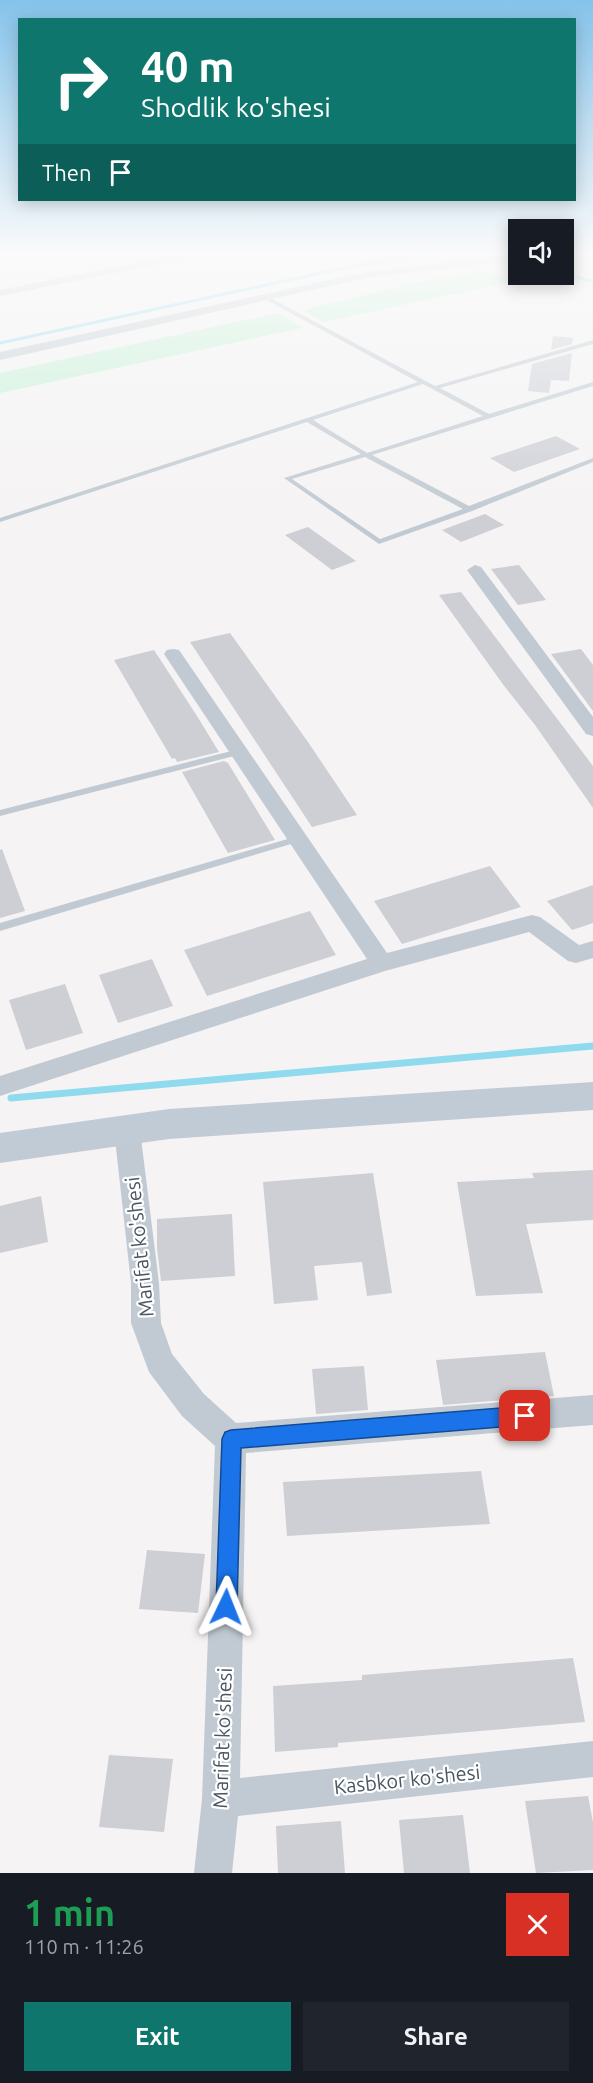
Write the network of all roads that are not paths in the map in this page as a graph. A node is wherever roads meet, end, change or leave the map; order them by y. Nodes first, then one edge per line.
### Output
1 (61, 342) edge
2 (349, 342) edge
3 (592, 342) edge
4 (0, 356) edge
5 (423, 382) junction
6 (593, 384) edge
7 (434, 388) junction
8 (489, 417) junction
9 (307, 419) junction
10 (366, 455) junction
11 (593, 460) edge
12 (469, 509) junction
13 (0, 520) edge
14 (475, 570) dead end
15 (173, 654) dead end
16 (593, 730) edge
17 (239, 752) junction
18 (0, 813) edge
19 (298, 839) junction
20 (0, 927) edge
21 (593, 949) edge
22 (382, 963) junction
23 (0, 1086) edge
24 (593, 1096) edge
25 (127, 1130) junction
26 (0, 1148) edge
27 (593, 1410) edge
28 (231, 1439) junction
29 (593, 1759) edge
30 (221, 1799) junction
31 (213, 1873) edge

1 - 4 street
2 - 5 lane
3 - 7 lane
5 - 7 lane
5 - 9 lane
6 - 8 lane
7 - 8 lane
8 - 10 lane
9 - 10 lane
9 - 13 lane
10 - 12 lane
10 - 12 lane
11 - 12 lane
14 - 16 street
15 - 17 street
17 - 18 lane
17 - 19 street
19 - 20 lane
19 - 22 street
21 - 22 street
22 - 23 street
24 - 25 street
25 - 26 street
25 - 28 street, Marifat ko'shesi
27 - 28 street
28 - 30 street, Marifat ko'shesi
29 - 30 street, Kasbkor ko'shesi
30 - 31 street, Marifat ko'shesi

